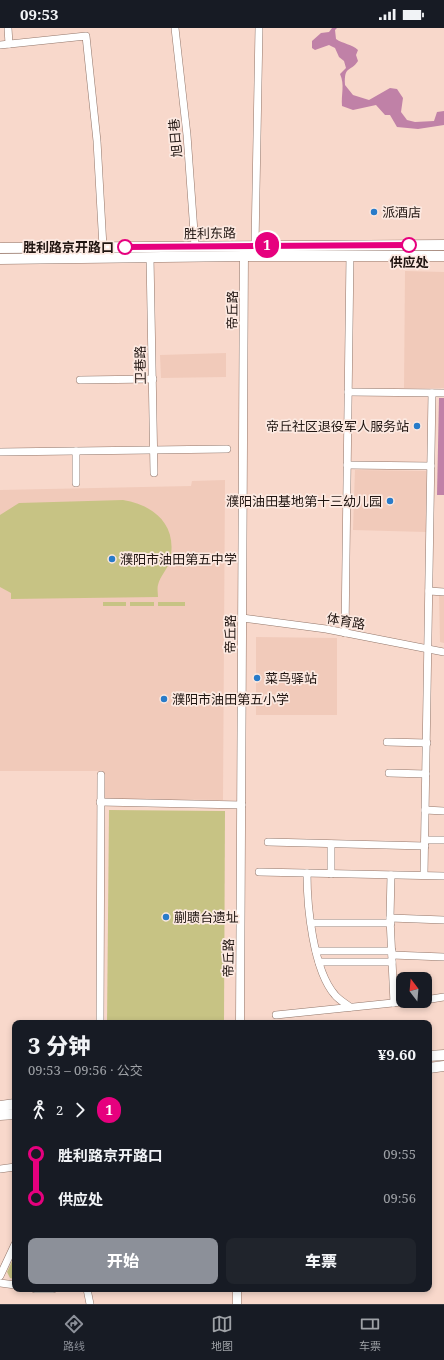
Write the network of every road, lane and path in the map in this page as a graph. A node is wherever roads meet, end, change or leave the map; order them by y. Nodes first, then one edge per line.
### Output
1 (8, 28) edge
2 (84, 28) edge
3 (176, 28) edge
4 (259, 28) edge
5 (86, 36) junction
6 (9, 44) junction
7 (0, 45) edge
8 (444, 245) edge
9 (194, 246) junction
10 (255, 246) junction
11 (103, 247) junction
12 (0, 248) edge
13 (244, 251) junction
14 (350, 255) junction
15 (444, 256) edge
16 (150, 257) junction
17 (0, 259) edge
18 (153, 379) junction
19 (80, 380) dead end
20 (348, 392) junction
21 (432, 392) junction
22 (444, 393) edge
23 (227, 448) dead end
24 (153, 450) junction
25 (76, 451) junction
26 (0, 452) edge
27 (347, 465) junction
28 (431, 466) junction
29 (154, 473) dead end
30 (76, 483) dead end
31 (429, 592) junction
32 (444, 592) edge
33 (242, 618) junction
34 (345, 633) junction
35 (429, 649) junction
36 (444, 652) edge
37 (388, 742) dead end
38 (427, 743) junction
39 (389, 773) dead end
40 (101, 774) dead end
41 (426, 774) junction
42 (100, 802) junction
43 (242, 805) junction
44 (425, 810) junction
45 (444, 811) edge
46 (444, 840) edge
47 (268, 842) dead end
48 (425, 843) junction
49 (331, 844) junction
50 (259, 872) dead end
51 (307, 873) junction
52 (331, 874) junction
53 (391, 875) junction
54 (424, 875) junction
55 (444, 876) edge
56 (391, 920) junction
57 (444, 920) edge
58 (311, 923) junction
59 (316, 951) junction
60 (392, 956) junction
61 (444, 957) edge
62 (319, 962) junction
63 (444, 997) edge
64 (432, 999) edge
65 (394, 1003) joint
66 (350, 1007) junction
67 (276, 1015) dead end
68 (100, 1020) edge
69 (240, 1020) edge
70 (444, 1055) edge
71 (432, 1056) edge
72 (444, 1066) edge
73 (432, 1068) edge
74 (12, 1104) edge
75 (0, 1106) edge
76 (12, 1114) edge
77 (0, 1116) edge
78 (12, 1167) edge
79 (0, 1169) edge
80 (12, 1250) edge
81 (0, 1276) edge
82 (0, 1283) edge
83 (12, 1285) edge
84 (88, 1292) edge
85 (237, 1292) edge
86 (90, 1304) edge
87 (237, 1304) edge

1 - 6 street
2 - 5 street
3 - 9 street, 旭日巷
4 - 10 street
5 - 6 street
5 - 11 street
6 - 7 street
8 - 10 main road, 胜利东路
9 - 11 main road, 胜利东路
9 - 13 main road, 胜利东路
10 - 13 main road, 胜利东路
11 - 12 main road, 胜利东路
13 - 14 main road, 胜利东路
13 - 16 main road, 胜利东路
13 - 33 street, 帝丘路
14 - 15 main road, 胜利东路
14 - 20 street
16 - 17 main road, 胜利东路
16 - 18 street, 卫巷路
18 - 19 street
18 - 24 street, 卫巷路
20 - 21 street
20 - 27 street
21 - 22 street
21 - 28 street
23 - 24 street
24 - 25 street
24 - 29 street, 卫巷路
25 - 26 street
25 - 30 street
27 - 28 street
27 - 34 street
28 - 31 street
31 - 32 street
31 - 35 street
33 - 34 street, 体育路
33 - 43 street, 帝丘路
34 - 35 street, 体育路
35 - 36 street, 体育路
35 - 38 street
37 - 38 street
38 - 41 street
39 - 41 street
40 - 42 street
41 - 44 street
42 - 43 street
42 - 68 street
43 - 69 street, 帝丘路
44 - 45 street
44 - 48 street
46 - 48 street
47 - 49 street
48 - 49 street
48 - 54 street
49 - 52 street
50 - 51 street
51 - 52 street
51 - 58 street
52 - 53 street
53 - 54 street
53 - 56 street
54 - 55 street
56 - 57 street
56 - 58 street
56 - 60 street
58 - 59 street
59 - 60 street
59 - 62 street
60 - 61 street
60 - 62 street
60 - 65 street
62 - 66 street
63 - 64 street
65 - 66 street
66 - 67 street
70 - 71 main road
72 - 73 main road
74 - 75 main road
76 - 77 main road
78 - 79 street
80 - 81 street
82 - 83 street
84 - 86 street
85 - 87 street

